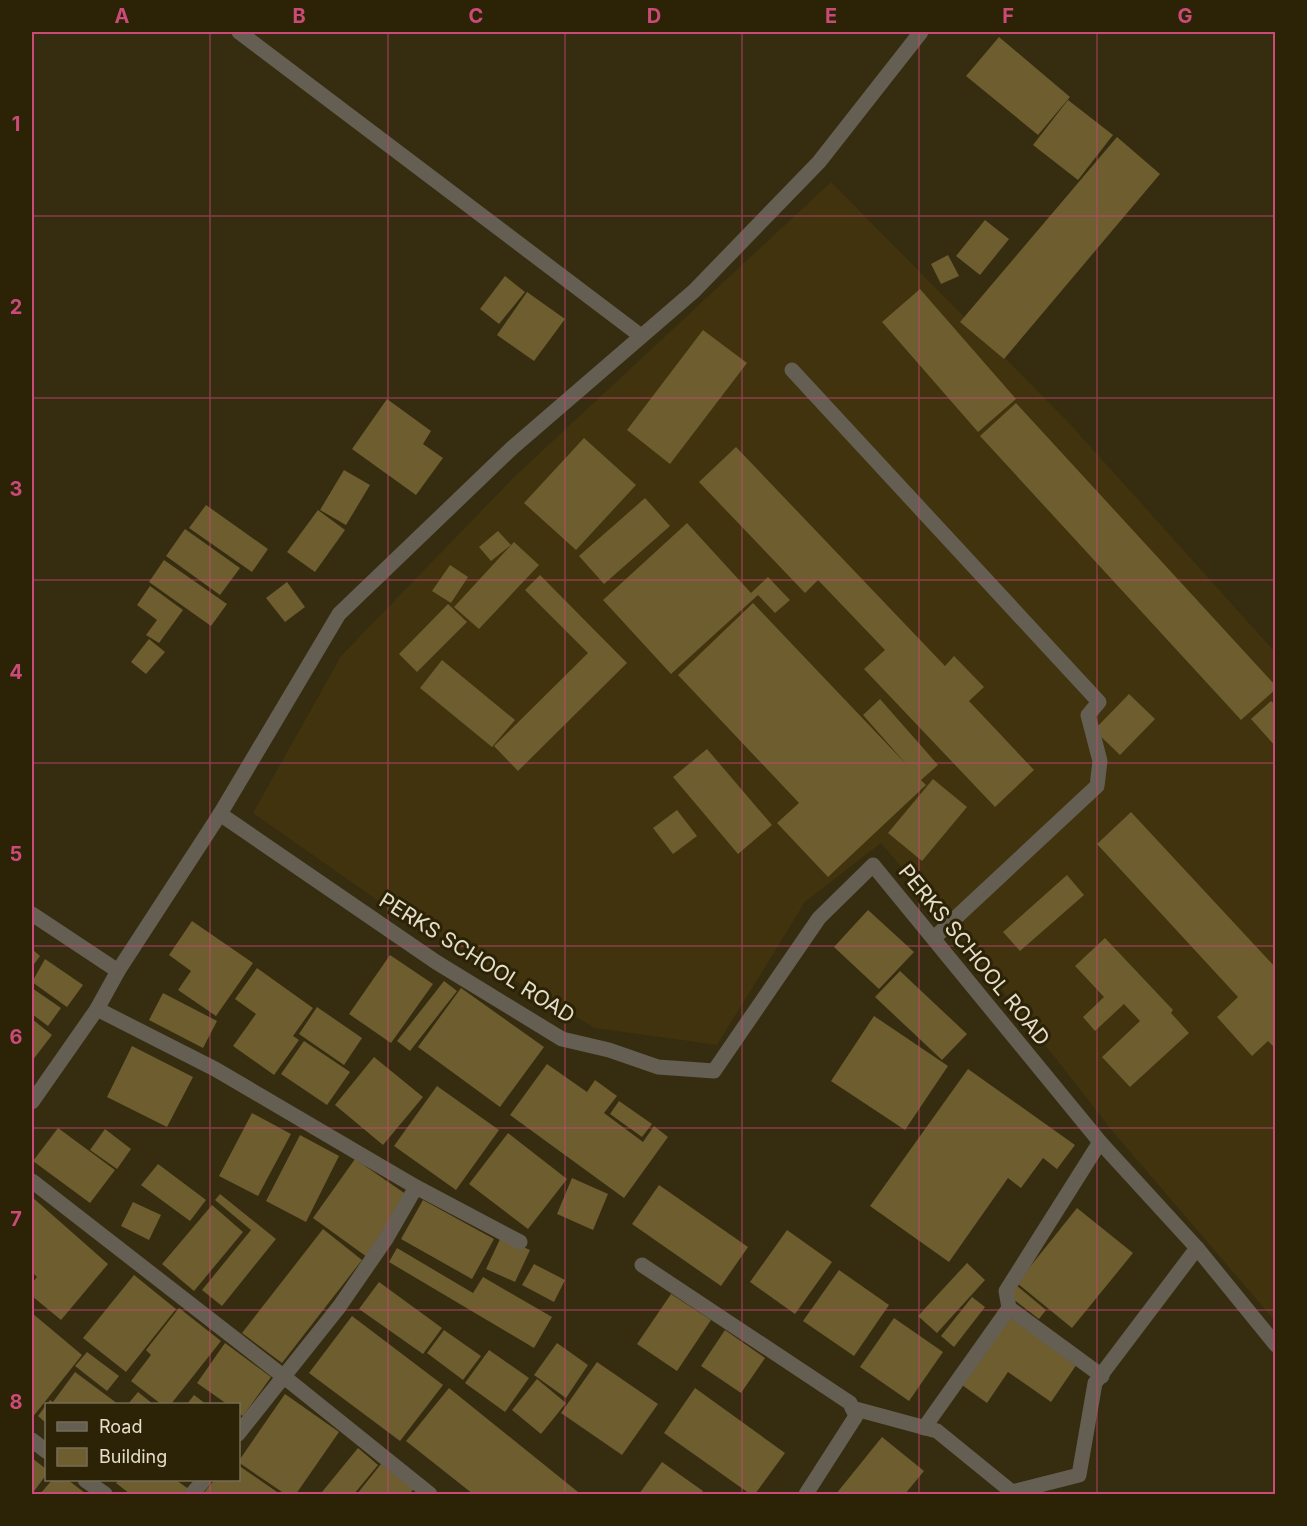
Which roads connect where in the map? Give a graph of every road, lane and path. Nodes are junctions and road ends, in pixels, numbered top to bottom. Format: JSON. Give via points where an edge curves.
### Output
{"nodes":[{"id":1,"x":239,"y":32,"type":"edge"},
{"id":2,"x":921,"y":32,"type":"edge"},
{"id":3,"x":641,"y":336,"type":"junction"},
{"id":4,"x":792,"y":370,"type":"dead end"},
{"id":5,"x":220,"y":814,"type":"junction"},
{"id":6,"x":32,"y":914,"type":"edge"},
{"id":7,"x":934,"y":938,"type":"junction"},
{"id":8,"x":118,"y":971,"type":"junction"},
{"id":9,"x":97,"y":1009,"type":"junction"},
{"id":10,"x":32,"y":1102,"type":"edge"},
{"id":11,"x":1100,"y":1142,"type":"junction"},
{"id":12,"x":32,"y":1181,"type":"edge"},
{"id":13,"x":416,"y":1187,"type":"junction"},
{"id":14,"x":520,"y":1242,"type":"dead end"},
{"id":15,"x":1197,"y":1248,"type":"junction"},
{"id":16,"x":642,"y":1265,"type":"dead end"},
{"id":17,"x":1009,"y":1308,"type":"junction"},
{"id":18,"x":1275,"y":1345,"type":"edge"},
{"id":19,"x":283,"y":1376,"type":"junction"},
{"id":20,"x":1102,"y":1376,"type":"junction"},
{"id":21,"x":852,"y":1408,"type":"junction"},
{"id":22,"x":924,"y":1428,"type":"junction"},
{"id":23,"x":240,"y":1431,"type":"edge"},
{"id":24,"x":32,"y":1440,"type":"edge"},
{"id":25,"x":45,"y":1450,"type":"edge"},
{"id":26,"x":88,"y":1481,"type":"edge"},
{"id":27,"x":202,"y":1481,"type":"edge"},
{"id":28,"x":105,"y":1494,"type":"edge"},
{"id":29,"x":192,"y":1494,"type":"edge"},
{"id":30,"x":430,"y":1494,"type":"edge"},
{"id":31,"x":806,"y":1494,"type":"edge"}],
"edges":[{"from":1,"to":3,"type":"street"},
{"from":2,"to":3,"type":"street","via":[[819,162],[694,291]]},
{"from":3,"to":5,"type":"street","via":[[512,448],[339,614]]},
{"from":4,"to":7,"type":"street","via":[[1099,702],[1088,715],[1100,761],[1097,786]]},
{"from":5,"to":7,"type":"street","name":"PERKS SCHOOL ROAD","via":[[436,962],[562,1039],[658,1067],[714,1071],[819,918],[873,865]]},
{"from":5,"to":8,"type":"street"},
{"from":6,"to":8,"type":"street"},
{"from":7,"to":11,"type":"street","name":"PERKS SCHOOL ROAD"},
{"from":8,"to":9,"type":"street"},
{"from":9,"to":10,"type":"street"},
{"from":9,"to":13,"type":"street","via":[[215,1069]]},
{"from":11,"to":15,"type":"street","name":"PERKS SCHOOL ROAD"},
{"from":11,"to":17,"type":"street","via":[[1006,1291]]},
{"from":12,"to":19,"type":"street"},
{"from":13,"to":14,"type":"street"},
{"from":13,"to":19,"type":"street","via":[[339,1307]]},
{"from":15,"to":18,"type":"street","name":"PERKS SCHOOL ROAD"},
{"from":15,"to":20,"type":"street"},
{"from":16,"to":21,"type":"street","via":[[850,1403]]},
{"from":17,"to":20,"type":"street"},
{"from":17,"to":22,"type":"street"},
{"from":19,"to":23,"type":"street"},
{"from":19,"to":30,"type":"street"},
{"from":20,"to":22,"type":"street","via":[[1095,1383],[1079,1475],[1012,1492],[937,1431]]},
{"from":21,"to":22,"type":"street"},
{"from":21,"to":31,"type":"street","via":[[856,1416]]},
{"from":24,"to":25,"type":"street"},
{"from":26,"to":28,"type":"street"},
{"from":27,"to":29,"type":"street"}]}
